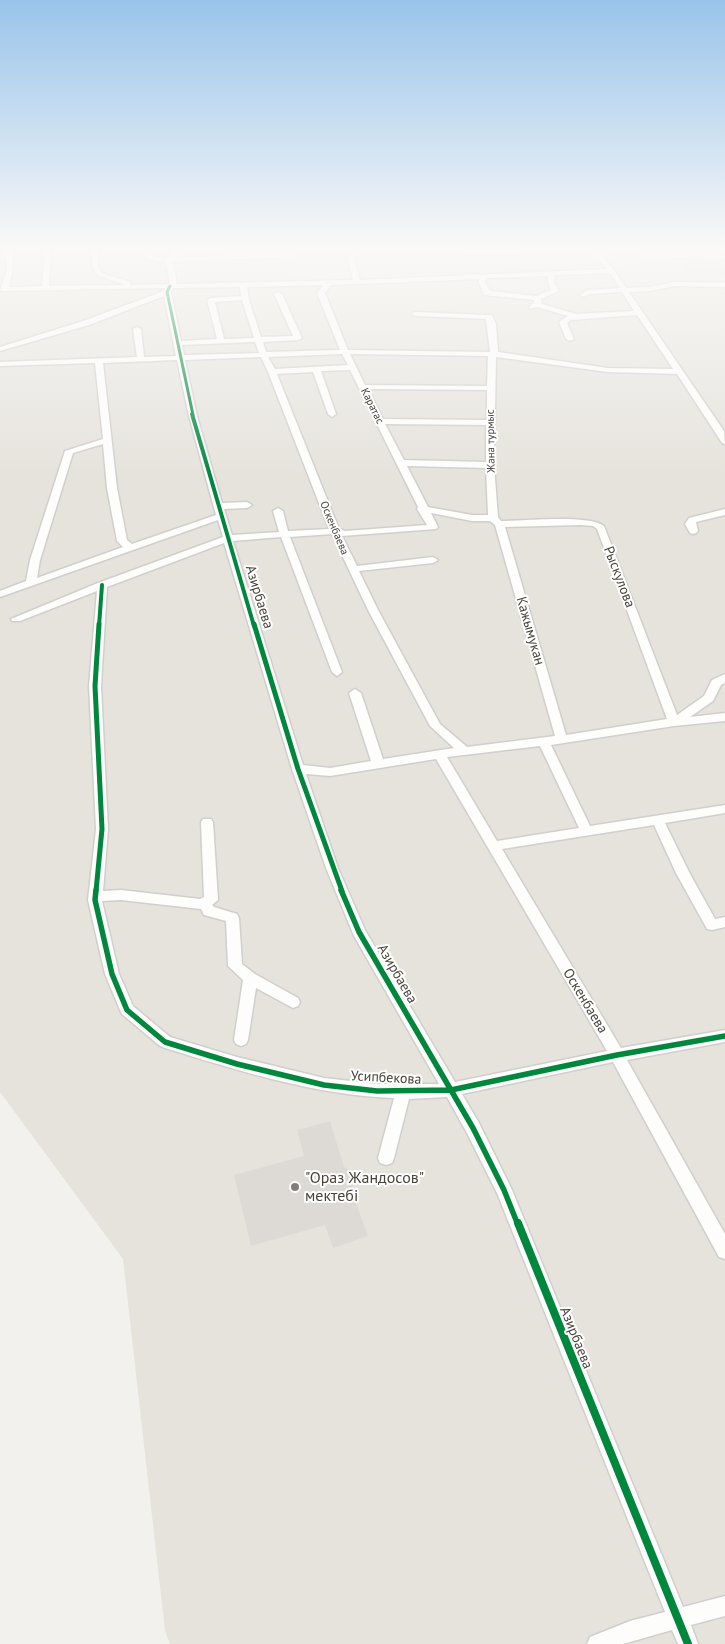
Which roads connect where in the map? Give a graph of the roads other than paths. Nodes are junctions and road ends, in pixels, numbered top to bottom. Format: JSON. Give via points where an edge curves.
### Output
{"nodes":[{"id":1,"x":84,"y":324,"type":"edge"},
{"id":2,"x":175,"y":324,"type":"edge"},
{"id":3,"x":217,"y":324,"type":"edge"},
{"id":4,"x":252,"y":324,"type":"edge"},
{"id":5,"x":292,"y":324,"type":"edge"},
{"id":6,"x":333,"y":324,"type":"edge"},
{"id":7,"x":492,"y":324,"type":"edge"},
{"id":8,"x":564,"y":324,"type":"edge"},
{"id":9,"x":646,"y":324,"type":"edge"},
{"id":10,"x":137,"y":329,"type":"dead end"},
{"id":11,"x":570,"y":339,"type":"dead end"},
{"id":12,"x":258,"y":340,"type":"junction"},
{"id":13,"x":221,"y":341,"type":"junction"},
{"id":14,"x":178,"y":343,"type":"junction"},
{"id":15,"x":0,"y":350,"type":"edge"},
{"id":16,"x":345,"y":352,"type":"junction"},
{"id":17,"x":262,"y":354,"type":"junction"},
{"id":18,"x":493,"y":355,"type":"junction"},
{"id":19,"x":181,"y":358,"type":"junction"},
{"id":20,"x":141,"y":360,"type":"junction"},
{"id":21,"x":99,"y":362,"type":"junction"},
{"id":22,"x":0,"y":364,"type":"edge"},
{"id":23,"x":353,"y":367,"type":"junction"},
{"id":24,"x":316,"y":369,"type":"junction"},
{"id":25,"x":272,"y":372,"type":"junction"},
{"id":26,"x":680,"y":372,"type":"junction"},
{"id":27,"x":364,"y":387,"type":"junction"},
{"id":28,"x":490,"y":388,"type":"junction"},
{"id":29,"x":332,"y":414,"type":"dead end"},
{"id":30,"x":380,"y":421,"type":"junction"},
{"id":31,"x":490,"y":423,"type":"junction"},
{"id":32,"x":723,"y":431,"type":"edge"},
{"id":33,"x":106,"y":441,"type":"junction"},
{"id":34,"x":725,"y":441,"type":"edge"},
{"id":35,"x":401,"y":464,"type":"junction"},
{"id":36,"x":490,"y":465,"type":"junction"},
{"id":37,"x":247,"y":505,"type":"dead end"},
{"id":38,"x":422,"y":509,"type":"junction"},
{"id":39,"x":220,"y":511,"type":"junction"},
{"id":40,"x":278,"y":512,"type":"dead end"},
{"id":41,"x":725,"y":512,"type":"edge"},
{"id":42,"x":496,"y":521,"type":"junction"},
{"id":43,"x":335,"y":531,"type":"junction"},
{"id":44,"x":693,"y":531,"type":"dead end"},
{"id":45,"x":284,"y":534,"type":"junction"},
{"id":46,"x":229,"y":538,"type":"junction"},
{"id":47,"x":129,"y":547,"type":"junction"},
{"id":48,"x":433,"y":560,"type":"dead end"},
{"id":49,"x":352,"y":568,"type":"junction"},
{"id":50,"x":31,"y":582,"type":"junction"},
{"id":51,"x":102,"y":585,"type":"junction"},
{"id":52,"x":0,"y":594,"type":"edge"},
{"id":53,"x":16,"y":619,"type":"dead end"},
{"id":54,"x":337,"y":672,"type":"dead end"},
{"id":55,"x":725,"y":678,"type":"edge"},
{"id":56,"x":355,"y":694,"type":"dead end"},
{"id":57,"x":725,"y":717,"type":"edge"},
{"id":58,"x":674,"y":722,"type":"junction"},
{"id":59,"x":561,"y":738,"type":"junction"},
{"id":60,"x":544,"y":742,"type":"junction"},
{"id":61,"x":464,"y":751,"type":"junction"},
{"id":62,"x":439,"y":754,"type":"junction"},
{"id":63,"x":378,"y":763,"type":"junction"},
{"id":64,"x":298,"y":769,"type":"junction"},
{"id":65,"x":725,"y":809,"type":"edge"},
{"id":66,"x":657,"y":819,"type":"junction"},
{"id":67,"x":207,"y":822,"type":"dead end"},
{"id":68,"x":586,"y":830,"type":"junction"},
{"id":69,"x":492,"y":846,"type":"junction"},
{"id":70,"x":96,"y":896,"type":"junction"},
{"id":71,"x":204,"y":903,"type":"junction"},
{"id":72,"x":725,"y":922,"type":"edge"},
{"id":73,"x":250,"y":978,"type":"junction"},
{"id":74,"x":293,"y":1002,"type":"dead end"},
{"id":75,"x":725,"y":1036,"type":"edge"},
{"id":76,"x":241,"y":1040,"type":"dead end"},
{"id":77,"x":617,"y":1055,"type":"junction"},
{"id":78,"x":451,"y":1090,"type":"junction"},
{"id":79,"x":403,"y":1092,"type":"junction"},
{"id":80,"x":386,"y":1158,"type":"dead end"},
{"id":81,"x":725,"y":1251,"type":"edge"},
{"id":82,"x":725,"y":1606,"type":"edge"},
{"id":83,"x":678,"y":1618,"type":"junction"},
{"id":84,"x":597,"y":1644,"type":"edge"},
{"id":85,"x":688,"y":1644,"type":"edge"}],
"edges":[{"from":1,"to":15,"type":"street"},
{"from":2,"to":14,"type":"street","name":"Азирбаева"},
{"from":3,"to":13,"type":"street"},
{"from":4,"to":12,"type":"street","name":"Оскенбаева"},
{"from":5,"to":12,"type":"street","via":[[298,338]]},
{"from":6,"to":16,"type":"street","name":"Каратас"},
{"from":7,"to":18,"type":"street"},
{"from":8,"to":11,"type":"street"},
{"from":9,"to":26,"type":"street"},
{"from":10,"to":20,"type":"street"},
{"from":12,"to":13,"type":"street"},
{"from":12,"to":17,"type":"street","name":"Оскенбаева"},
{"from":13,"to":14,"type":"street"},
{"from":14,"to":19,"type":"street","name":"Азирбаева"},
{"from":16,"to":17,"type":"street"},
{"from":16,"to":18,"type":"street"},
{"from":16,"to":23,"type":"street","name":"Каратас"},
{"from":17,"to":19,"type":"street"},
{"from":17,"to":25,"type":"street","name":"Оскенбаева"},
{"from":18,"to":26,"type":"street","via":[[608,370]]},
{"from":18,"to":28,"type":"street","name":"Жана турмыс"},
{"from":19,"to":20,"type":"street"},
{"from":19,"to":39,"type":"street","name":"Азирбаева","via":[[193,416]]},
{"from":20,"to":21,"type":"street"},
{"from":21,"to":22,"type":"street"},
{"from":21,"to":33,"type":"street"},
{"from":23,"to":24,"type":"street"},
{"from":23,"to":27,"type":"street","name":"Каратас"},
{"from":24,"to":25,"type":"street"},
{"from":24,"to":29,"type":"street"},
{"from":25,"to":43,"type":"street","name":"Оскенбаева"},
{"from":26,"to":32,"type":"street"},
{"from":27,"to":28,"type":"street"},
{"from":27,"to":30,"type":"street","name":"Каратас"},
{"from":28,"to":31,"type":"street","name":"Жана турмыс"},
{"from":30,"to":31,"type":"street"},
{"from":30,"to":35,"type":"street","name":"Каратас"},
{"from":31,"to":36,"type":"street","name":"Жана турмыс"},
{"from":32,"to":34,"type":"street"},
{"from":33,"to":47,"type":"street","via":[[122,541]]},
{"from":33,"to":50,"type":"street","via":[[69,451]]},
{"from":35,"to":36,"type":"street"},
{"from":35,"to":38,"type":"street","name":"Каратас"},
{"from":36,"to":42,"type":"street","name":"Жана турмыс"},
{"from":37,"to":39,"type":"street"},
{"from":38,"to":42,"type":"street"},
{"from":38,"to":43,"type":"street","name":"Каратас","via":[[433,527],[344,534]]},
{"from":39,"to":46,"type":"street","name":"Азирбаева"},
{"from":39,"to":47,"type":"street"},
{"from":40,"to":45,"type":"street"},
{"from":41,"to":44,"type":"street","via":[[692,520]]},
{"from":42,"to":58,"type":"street","name":"Рыскулова","via":[[581,522],[601,528]]},
{"from":42,"to":59,"type":"street","name":"Кажымукан"},
{"from":43,"to":45,"type":"street"},
{"from":43,"to":49,"type":"street","name":"Оскенбаева"},
{"from":45,"to":46,"type":"street"},
{"from":45,"to":54,"type":"street"},
{"from":46,"to":51,"type":"street"},
{"from":46,"to":64,"type":"street","name":"Азирбаева"},
{"from":47,"to":50,"type":"street"},
{"from":48,"to":49,"type":"street"},
{"from":49,"to":61,"type":"street","name":"Оскенбаева","via":[[436,726]]},
{"from":50,"to":52,"type":"street"},
{"from":51,"to":53,"type":"street"},
{"from":51,"to":70,"type":"street","name":"Усипбекова","via":[[95,686],[102,829]]},
{"from":55,"to":58,"type":"street","via":[[716,683],[709,698]]},
{"from":56,"to":63,"type":"street"},
{"from":57,"to":58,"type":"street"},
{"from":58,"to":59,"type":"street"},
{"from":59,"to":60,"type":"street"},
{"from":60,"to":61,"type":"street"},
{"from":60,"to":68,"type":"street"},
{"from":61,"to":62,"type":"street"},
{"from":62,"to":63,"type":"street"},
{"from":62,"to":69,"type":"street","name":"Оскенбаева"},
{"from":63,"to":64,"type":"street","via":[[330,772]]},
{"from":64,"to":78,"type":"street","name":"Азирбаева","via":[[332,868],[359,932]]},
{"from":65,"to":66,"type":"street"},
{"from":66,"to":68,"type":"street"},
{"from":66,"to":72,"type":"street","via":[[712,925]]},
{"from":67,"to":71,"type":"street","via":[[211,900]]},
{"from":68,"to":69,"type":"street"},
{"from":69,"to":77,"type":"street","name":"Оскенбаева"},
{"from":70,"to":71,"type":"street","via":[[121,895]]},
{"from":70,"to":79,"type":"street","name":"Усипбекова","via":[[112,974],[127,1010],[165,1042],[324,1085]]},
{"from":71,"to":73,"type":"street","via":[[208,911],[232,918],[235,966]]},
{"from":73,"to":74,"type":"street"},
{"from":73,"to":76,"type":"street"},
{"from":75,"to":77,"type":"street","name":"Усипбекова"},
{"from":77,"to":78,"type":"street","name":"Усипбекова"},
{"from":77,"to":81,"type":"street","name":"Оскенбаева"},
{"from":78,"to":79,"type":"street","name":"Усипбекова"},
{"from":78,"to":83,"type":"street","name":"Азирбаева","via":[[504,1190]]},
{"from":79,"to":80,"type":"street"},
{"from":82,"to":83,"type":"street"},
{"from":83,"to":84,"type":"street"},
{"from":83,"to":85,"type":"street","name":"Азирбаева"}]}
